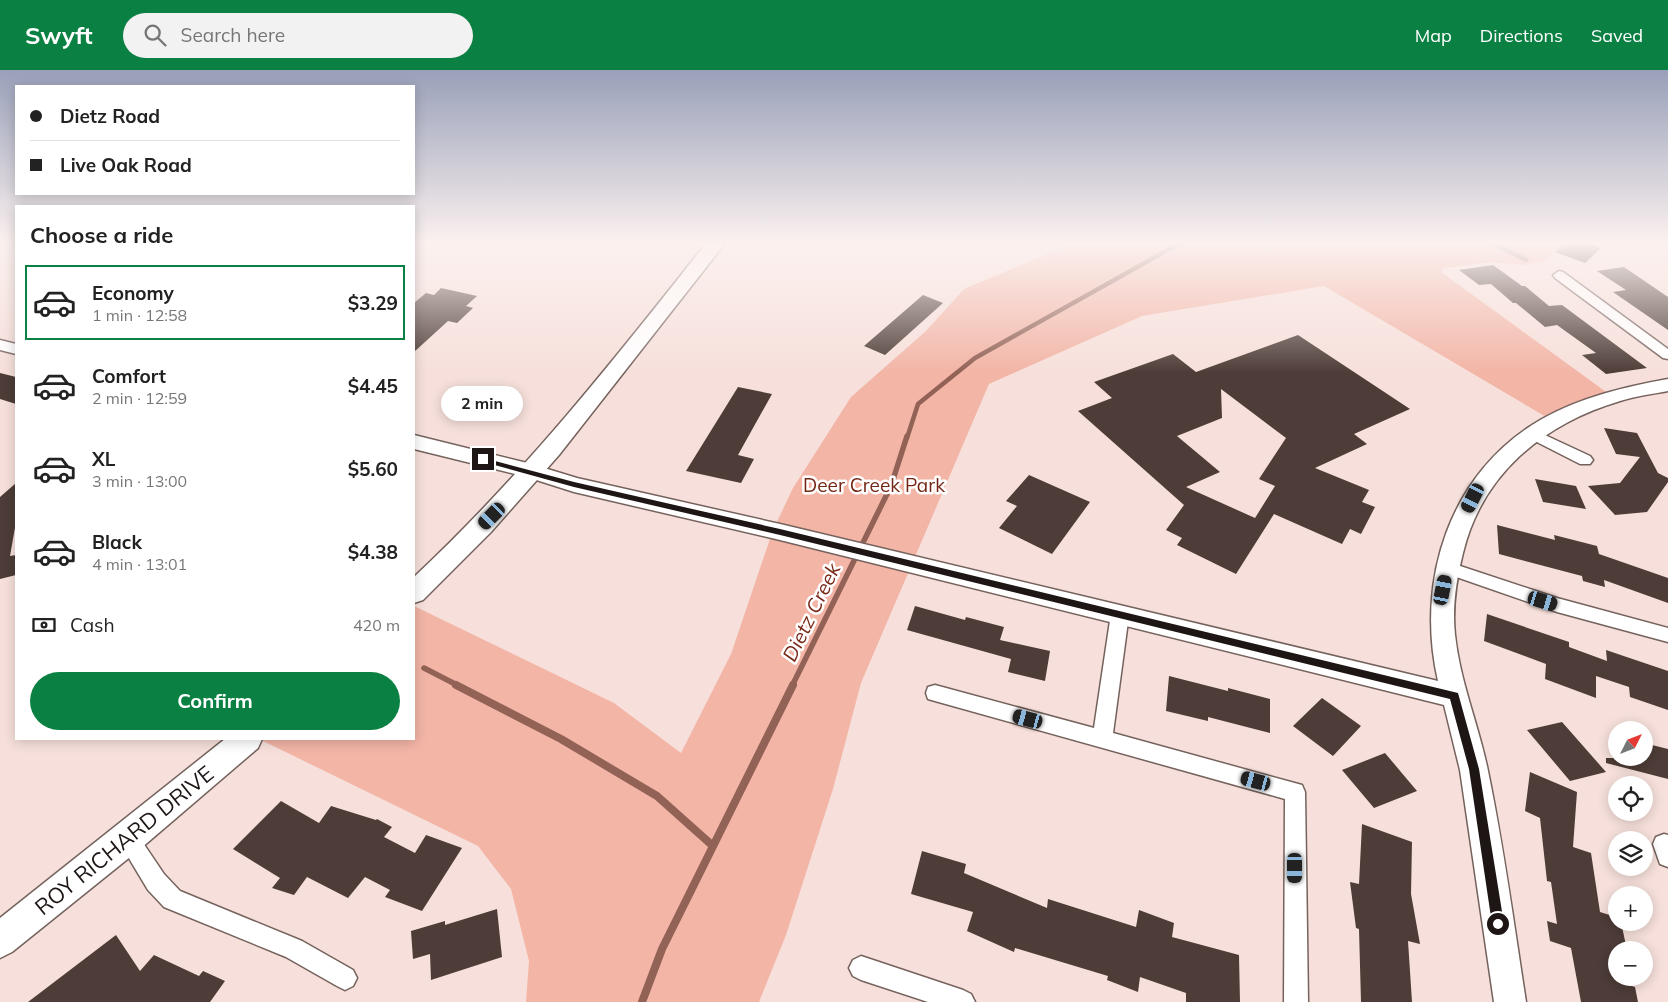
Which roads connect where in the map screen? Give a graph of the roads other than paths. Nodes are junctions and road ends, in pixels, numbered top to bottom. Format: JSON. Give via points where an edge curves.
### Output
{"nodes":[{"id":1,"x":683,"y":285,"type":"edge"},
{"id":2,"x":1572,"y":285,"type":"edge"},
{"id":3,"x":0,"y":345,"type":"edge"},
{"id":4,"x":15,"y":349,"type":"edge"},
{"id":5,"x":1668,"y":355,"type":"edge"},
{"id":6,"x":1668,"y":385,"type":"edge"},
{"id":7,"x":1532,"y":434,"type":"junction"},
{"id":8,"x":415,"y":442,"type":"edge"},
{"id":9,"x":1585,"y":460,"type":"dead end"},
{"id":10,"x":531,"y":471,"type":"junction"},
{"id":11,"x":1448,"y":568,"type":"junction"},
{"id":12,"x":415,"y":592,"type":"edge"},
{"id":13,"x":1120,"y":614,"type":"junction"},
{"id":14,"x":1668,"y":635,"type":"edge"},
{"id":15,"x":935,"y":693,"type":"dead end"},
{"id":16,"x":1454,"y":696,"type":"junction"},
{"id":17,"x":1102,"y":739,"type":"junction"},
{"id":18,"x":246,"y":740,"type":"edge"},
{"id":19,"x":1295,"y":792,"type":"joint"},
{"id":20,"x":128,"y":838,"type":"junction"},
{"id":21,"x":0,"y":940,"type":"edge"},
{"id":22,"x":861,"y":968,"type":"dead end"},
{"id":23,"x":345,"y":978,"type":"dead end"},
{"id":24,"x":962,"y":1002,"type":"edge"},
{"id":25,"x":1296,"y":1002,"type":"edge"},
{"id":26,"x":1510,"y":1002,"type":"edge"}],
"edges":[{"from":1,"to":10,"type":"main road","via":[[594,399]]},
{"from":2,"to":5,"type":"street"},
{"from":3,"to":4,"type":"street"},
{"from":6,"to":7,"type":"street","via":[[1586,406]]},
{"from":7,"to":9,"type":"street"},
{"from":7,"to":11,"type":"street","via":[[1494,467],[1473,498],[1458,528]]},
{"from":8,"to":10,"type":"street"},
{"from":10,"to":12,"type":"main road","via":[[492,516]]},
{"from":10,"to":13,"type":"street","via":[[574,485]]},
{"from":11,"to":14,"type":"street","via":[[1573,611]]},
{"from":11,"to":16,"type":"street","via":[[1442,615],[1446,660]]},
{"from":13,"to":16,"type":"street"},
{"from":13,"to":17,"type":"street"},
{"from":15,"to":17,"type":"street"},
{"from":16,"to":26,"type":"street","via":[[1474,769]]},
{"from":17,"to":19,"type":"street"},
{"from":18,"to":20,"type":"main road","name":"ROY RICHARD DRIVE"},
{"from":19,"to":25,"type":"street"},
{"from":20,"to":21,"type":"main road","name":"ROY RICHARD DRIVE"},
{"from":20,"to":23,"type":"street","via":[[156,882],[172,899],[294,948]]},
{"from":22,"to":24,"type":"street"}]}
